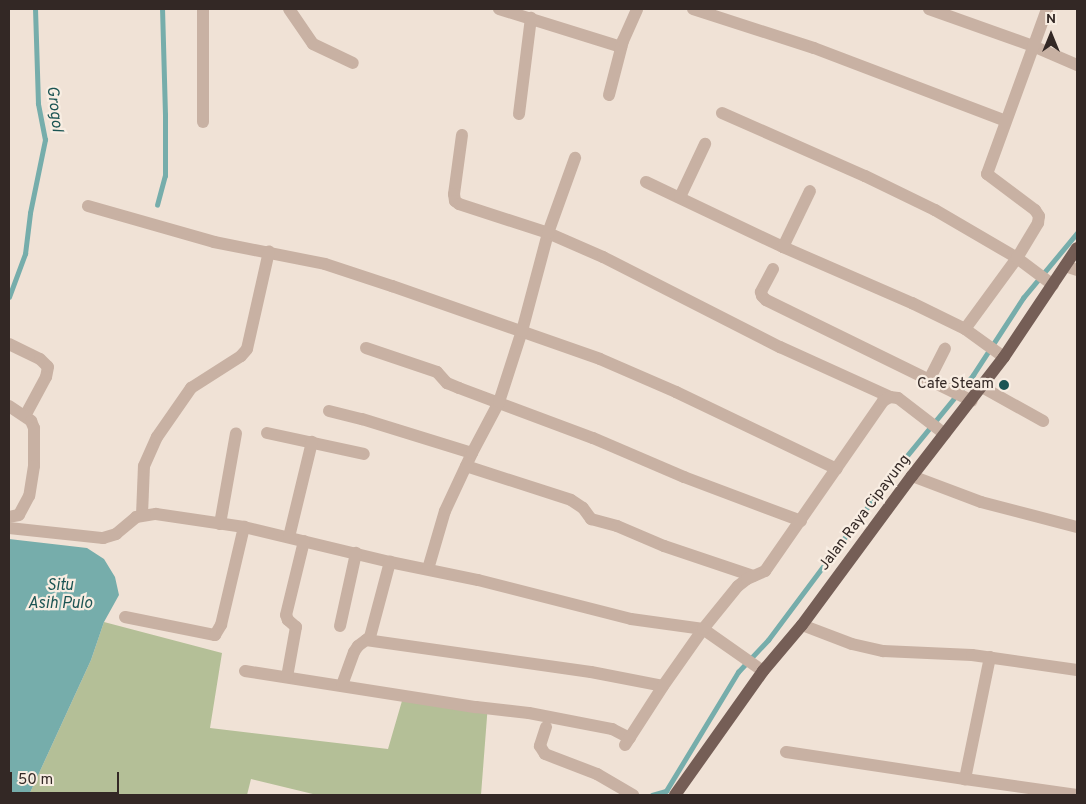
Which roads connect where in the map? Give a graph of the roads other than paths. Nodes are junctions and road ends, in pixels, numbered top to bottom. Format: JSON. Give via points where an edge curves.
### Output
{"nodes":[{"id":1,"x":203,"y":9,"type":"edge"},
{"id":2,"x":289,"y":9,"type":"edge"},
{"id":3,"x":499,"y":9,"type":"edge"},
{"id":4,"x":637,"y":9,"type":"edge"},
{"id":5,"x":694,"y":9,"type":"edge"},
{"id":6,"x":929,"y":9,"type":"edge"},
{"id":7,"x":1047,"y":9,"type":"edge"},
{"id":8,"x":531,"y":18,"type":"junction"},
{"id":9,"x":1033,"y":46,"type":"junction"},
{"id":10,"x":621,"y":47,"type":"junction"},
{"id":11,"x":353,"y":63,"type":"dead end"},
{"id":12,"x":1077,"y":65,"type":"edge"},
{"id":13,"x":610,"y":95,"type":"dead end"},
{"id":14,"x":722,"y":113,"type":"dead end"},
{"id":15,"x":519,"y":114,"type":"dead end"},
{"id":16,"x":1006,"y":121,"type":"junction"},
{"id":17,"x":203,"y":122,"type":"dead end"},
{"id":18,"x":462,"y":135,"type":"dead end"},
{"id":19,"x":705,"y":144,"type":"dead end"},
{"id":20,"x":575,"y":158,"type":"dead end"},
{"id":21,"x":646,"y":182,"type":"dead end"},
{"id":22,"x":810,"y":191,"type":"dead end"},
{"id":23,"x":680,"y":197,"type":"junction"},
{"id":24,"x":88,"y":206,"type":"dead end"},
{"id":25,"x":548,"y":233,"type":"junction"},
{"id":26,"x":783,"y":247,"type":"junction"},
{"id":27,"x":1077,"y":248,"type":"edge"},
{"id":28,"x":269,"y":252,"type":"junction"},
{"id":29,"x":1021,"y":261,"type":"junction"},
{"id":30,"x":1065,"y":266,"type":"junction"},
{"id":31,"x":772,"y":269,"type":"dead end"},
{"id":32,"x":1077,"y":270,"type":"edge"},
{"id":33,"x":1052,"y":285,"type":"junction"},
{"id":34,"x":965,"y":330,"type":"junction"},
{"id":35,"x":522,"y":331,"type":"junction"},
{"id":36,"x":9,"y":344,"type":"edge"},
{"id":37,"x":366,"y":348,"type":"dead end"},
{"id":38,"x":944,"y":349,"type":"dead end"},
{"id":39,"x":1003,"y":357,"type":"junction"},
{"id":40,"x":930,"y":378,"type":"junction"},
{"id":41,"x":982,"y":387,"type":"junction"},
{"id":42,"x":890,"y":397,"type":"junction"},
{"id":43,"x":970,"y":399,"type":"junction"},
{"id":44,"x":499,"y":402,"type":"junction"},
{"id":45,"x":9,"y":406,"type":"edge"},
{"id":46,"x":329,"y":411,"type":"dead end"},
{"id":47,"x":25,"y":416,"type":"junction"},
{"id":48,"x":1043,"y":421,"type":"dead end"},
{"id":49,"x":942,"y":432,"type":"junction"},
{"id":50,"x":236,"y":433,"type":"dead end"},
{"id":51,"x":267,"y":433,"type":"dead end"},
{"id":52,"x":312,"y":442,"type":"junction"},
{"id":53,"x":472,"y":453,"type":"junction"},
{"id":54,"x":364,"y":454,"type":"dead end"},
{"id":55,"x":466,"y":466,"type":"junction"},
{"id":56,"x":837,"y":469,"type":"junction"},
{"id":57,"x":912,"y":476,"type":"junction"},
{"id":58,"x":142,"y":515,"type":"junction"},
{"id":59,"x":9,"y":517,"type":"edge"},
{"id":60,"x":801,"y":521,"type":"junction"},
{"id":61,"x":220,"y":524,"type":"junction"},
{"id":62,"x":244,"y":527,"type":"junction"},
{"id":63,"x":1077,"y":527,"type":"edge"},
{"id":64,"x":9,"y":528,"type":"edge"},
{"id":65,"x":289,"y":537,"type":"junction"},
{"id":66,"x":304,"y":541,"type":"junction"},
{"id":67,"x":356,"y":553,"type":"junction"},
{"id":68,"x":390,"y":562,"type":"junction"},
{"id":69,"x":428,"y":569,"type":"junction"},
{"id":70,"x":754,"y":576,"type":"junction"},
{"id":71,"x":125,"y":617,"type":"dead end"},
{"id":72,"x":802,"y":625,"type":"junction"},
{"id":73,"x":340,"y":626,"type":"dead end"},
{"id":74,"x":704,"y":629,"type":"junction"},
{"id":75,"x":366,"y":640,"type":"junction"},
{"id":76,"x":990,"y":657,"type":"junction"},
{"id":77,"x":760,"y":668,"type":"junction"},
{"id":78,"x":1077,"y":670,"type":"edge"},
{"id":79,"x":245,"y":671,"type":"dead end"},
{"id":80,"x":287,"y":677,"type":"junction"},
{"id":81,"x":342,"y":685,"type":"junction"},
{"id":82,"x":663,"y":686,"type":"junction"},
{"id":83,"x":546,"y":727,"type":"dead end"},
{"id":84,"x":786,"y":752,"type":"dead end"},
{"id":85,"x":965,"y":779,"type":"junction"},
{"id":86,"x":628,"y":792,"type":"edge"},
{"id":87,"x":675,"y":795,"type":"edge"},
{"id":88,"x":1077,"y":795,"type":"edge"}],
"edges":[{"from":1,"to":17,"type":"street"},
{"from":2,"to":11,"type":"street","via":[[313,44]]},
{"from":3,"to":8,"type":"street"},
{"from":4,"to":10,"type":"street"},
{"from":5,"to":16,"type":"street","via":[[814,48]]},
{"from":6,"to":9,"type":"street"},
{"from":7,"to":9,"type":"street"},
{"from":8,"to":10,"type":"street"},
{"from":8,"to":15,"type":"street"},
{"from":9,"to":12,"type":"street"},
{"from":9,"to":16,"type":"street"},
{"from":10,"to":13,"type":"street"},
{"from":14,"to":29,"type":"street","via":[[920,203]]},
{"from":16,"to":29,"type":"street","via":[[987,176],[1039,216]]},
{"from":18,"to":25,"type":"street","via":[[455,201]]},
{"from":19,"to":23,"type":"street"},
{"from":20,"to":25,"type":"street"},
{"from":21,"to":23,"type":"street"},
{"from":22,"to":26,"type":"street"},
{"from":23,"to":26,"type":"street"},
{"from":24,"to":28,"type":"street","via":[[214,242]]},
{"from":25,"to":35,"type":"street"},
{"from":25,"to":42,"type":"street"},
{"from":26,"to":34,"type":"street","via":[[912,303]]},
{"from":27,"to":30,"type":"main road","name":"Jalan Raya Cipayung"},
{"from":28,"to":35,"type":"street","via":[[348,270]]},
{"from":28,"to":58,"type":"street","via":[[247,349],[191,388],[157,437],[144,466]]},
{"from":29,"to":33,"type":"street"},
{"from":29,"to":34,"type":"street"},
{"from":30,"to":32,"type":"street"},
{"from":30,"to":33,"type":"main road","name":"Jalan Raya Cipayung"},
{"from":31,"to":40,"type":"street","via":[[761,292],[766,300]]},
{"from":33,"to":39,"type":"main road","name":"Jalan Raya Cipayung"},
{"from":34,"to":39,"type":"street"},
{"from":35,"to":44,"type":"street"},
{"from":35,"to":56,"type":"street","via":[[600,359],[676,392]]},
{"from":36,"to":47,"type":"street","via":[[40,359],[48,367]]},
{"from":37,"to":44,"type":"street","via":[[437,372],[447,383]]},
{"from":38,"to":40,"type":"street"},
{"from":39,"to":41,"type":"main road","name":"Jalan Raya Cipayung"},
{"from":40,"to":43,"type":"street"},
{"from":41,"to":43,"type":"main road","name":"Jalan Raya Cipayung"},
{"from":41,"to":48,"type":"street"},
{"from":42,"to":49,"type":"street","via":[[898,398]]},
{"from":42,"to":56,"type":"street","via":[[883,401]]},
{"from":43,"to":49,"type":"main road","name":"Jalan Raya Cipayung"},
{"from":44,"to":53,"type":"street"},
{"from":44,"to":60,"type":"street","via":[[733,497]]},
{"from":45,"to":47,"type":"street"},
{"from":46,"to":53,"type":"street","via":[[362,418]]},
{"from":47,"to":59,"type":"street","via":[[34,428],[32,484],[24,510]]},
{"from":49,"to":57,"type":"main road","name":"Jalan Raya Cipayung"},
{"from":50,"to":61,"type":"street"},
{"from":51,"to":52,"type":"street"},
{"from":52,"to":54,"type":"street"},
{"from":52,"to":65,"type":"street"},
{"from":53,"to":55,"type":"street"},
{"from":55,"to":69,"type":"street","via":[[446,511]]},
{"from":55,"to":70,"type":"street","via":[[571,500],[591,519]]},
{"from":56,"to":60,"type":"street"},
{"from":57,"to":63,"type":"street","via":[[981,502]]},
{"from":57,"to":72,"type":"main road","name":"Jalan Raya Cipayung"},
{"from":58,"to":61,"type":"street","via":[[156,514]]},
{"from":58,"to":64,"type":"street","via":[[116,534],[104,538]]},
{"from":60,"to":70,"type":"street","via":[[765,571]]},
{"from":61,"to":62,"type":"street"},
{"from":62,"to":65,"type":"street"},
{"from":62,"to":71,"type":"street","via":[[221,625],[215,635]]},
{"from":65,"to":66,"type":"street"},
{"from":66,"to":67,"type":"street"},
{"from":66,"to":80,"type":"street","via":[[286,615],[296,627]]},
{"from":67,"to":68,"type":"street"},
{"from":67,"to":73,"type":"street"},
{"from":68,"to":69,"type":"street"},
{"from":68,"to":75,"type":"street","via":[[370,637]]},
{"from":69,"to":74,"type":"street","via":[[631,619]]},
{"from":70,"to":74,"type":"street","via":[[738,586]]},
{"from":72,"to":76,"type":"street","via":[[852,644],[883,651]]},
{"from":72,"to":77,"type":"main road","name":"Jalan Raya Cipayung"},
{"from":74,"to":77,"type":"street"},
{"from":74,"to":82,"type":"street"},
{"from":75,"to":81,"type":"street","via":[[354,652]]},
{"from":75,"to":82,"type":"street","via":[[591,672]]},
{"from":76,"to":78,"type":"street"},
{"from":76,"to":85,"type":"street"},
{"from":77,"to":87,"type":"main road","name":"Jalan Raya Cipayung"},
{"from":79,"to":80,"type":"street"},
{"from":80,"to":81,"type":"street"},
{"from":81,"to":82,"type":"street","via":[[547,716],[612,729],[628,741]]},
{"from":83,"to":86,"type":"street","via":[[540,746],[545,754],[597,774]]},
{"from":84,"to":85,"type":"street"},
{"from":85,"to":88,"type":"street"}]}
